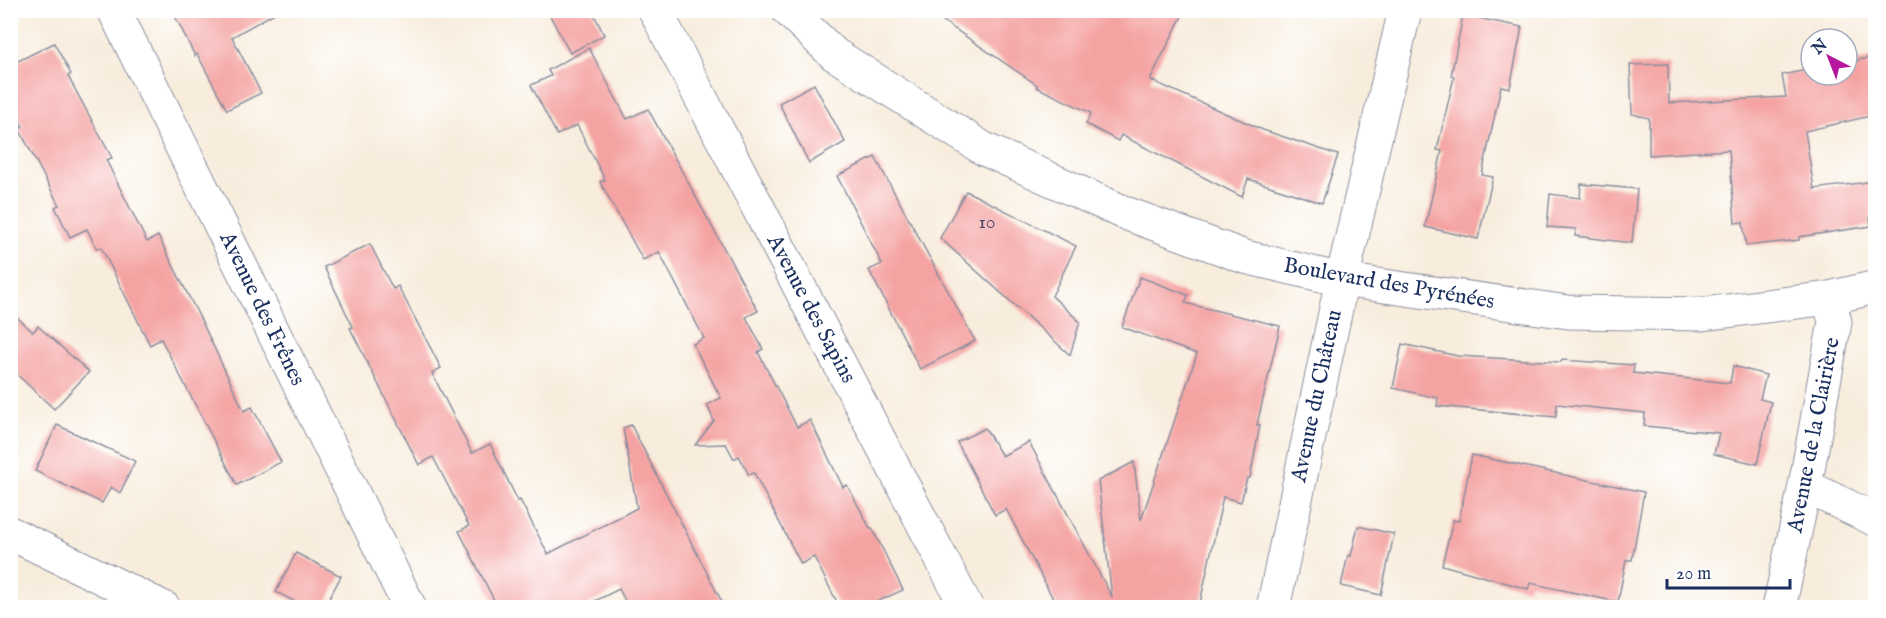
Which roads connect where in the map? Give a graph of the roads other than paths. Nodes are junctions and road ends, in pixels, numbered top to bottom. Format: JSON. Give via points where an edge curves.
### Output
{"nodes":[{"id":1,"x":114,"y":10,"type":"edge"},
{"id":2,"x":655,"y":10,"type":"edge"},
{"id":3,"x":788,"y":10,"type":"edge"},
{"id":4,"x":1405,"y":10,"type":"edge"},
{"id":5,"x":1342,"y":280,"type":"junction"},
{"id":6,"x":1875,"y":287,"type":"edge"},
{"id":7,"x":1829,"y":298,"type":"junction"},
{"id":8,"x":1805,"y":486,"type":"junction"},
{"id":9,"x":1875,"y":520,"type":"edge"},
{"id":10,"x":10,"y":533,"type":"edge"},
{"id":11,"x":164,"y":608,"type":"edge"},
{"id":12,"x":410,"y":608,"type":"edge"},
{"id":13,"x":967,"y":608,"type":"edge"},
{"id":14,"x":1273,"y":608,"type":"edge"},
{"id":15,"x":1779,"y":608,"type":"edge"}],
"edges":[{"from":1,"to":12,"type":"street","name":"Avenue des Frênes"},
{"from":2,"to":13,"type":"street","name":"Avenue des Sapins"},
{"from":3,"to":5,"type":"street","name":"Boulevard des Pyrénées","via":[[834,54],[984,149],[1125,213],[1245,257]]},
{"from":4,"to":5,"type":"street","name":"Avenue du Château"},
{"from":5,"to":7,"type":"street","name":"Boulevard des Pyrénées","via":[[1568,312],[1703,314]]},
{"from":5,"to":14,"type":"street","name":"Avenue du Château"},
{"from":6,"to":7,"type":"street","name":"Boulevard des Pyrénées"},
{"from":7,"to":8,"type":"street","name":"Avenue de la Clairière","via":[[1835,322]]},
{"from":8,"to":9,"type":"street"},
{"from":8,"to":15,"type":"street","name":"Avenue de la Clairière"},
{"from":10,"to":11,"type":"street"}]}
